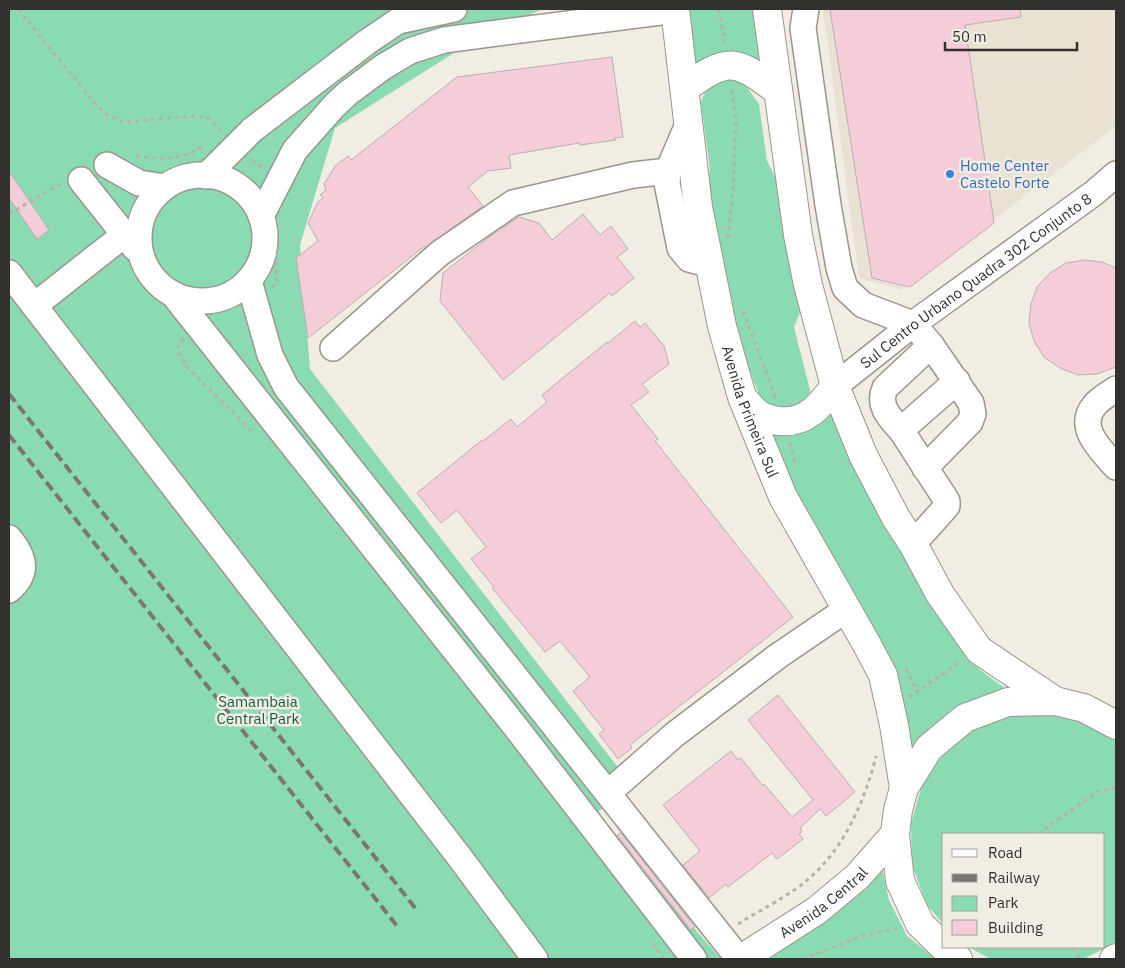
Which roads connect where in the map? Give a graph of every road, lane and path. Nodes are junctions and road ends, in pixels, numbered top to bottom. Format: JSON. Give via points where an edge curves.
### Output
{"nodes":[{"id":1,"x":454,"y":9,"type":"edge"},
{"id":2,"x":675,"y":9,"type":"edge"},
{"id":3,"x":720,"y":9,"type":"edge"},
{"id":4,"x":767,"y":9,"type":"edge"},
{"id":5,"x":804,"y":18,"type":"edge"},
{"id":6,"x":728,"y":64,"type":"junction"},
{"id":7,"x":684,"y":88,"type":"junction"},
{"id":8,"x":778,"y":91,"type":"junction"},
{"id":9,"x":688,"y":122,"type":"junction"},
{"id":10,"x":230,"y":126,"type":"dead end"},
{"id":11,"x":215,"y":138,"type":"dead end"},
{"id":12,"x":207,"y":144,"type":"dead end"},
{"id":13,"x":118,"y":160,"type":"joint"},
{"id":14,"x":668,"y":171,"type":"junction"},
{"id":15,"x":1116,"y":174,"type":"edge"},
{"id":16,"x":206,"y":176,"type":"junction"},
{"id":17,"x":72,"y":181,"type":"joint"},
{"id":18,"x":165,"y":187,"type":"junction"},
{"id":19,"x":828,"y":205,"type":"junction"},
{"id":20,"x":9,"y":214,"type":"edge"},
{"id":21,"x":261,"y":216,"type":"junction"},
{"id":22,"x":124,"y":235,"type":"junction"},
{"id":23,"x":728,"y":241,"type":"dead end"},
{"id":24,"x":802,"y":255,"type":"junction"},
{"id":25,"x":142,"y":258,"type":"junction"},
{"id":26,"x":710,"y":265,"type":"junction"},
{"id":27,"x":9,"y":273,"type":"edge"},
{"id":28,"x":249,"y":281,"type":"junction"},
{"id":29,"x":173,"y":294,"type":"junction"},
{"id":30,"x":741,"y":304,"type":"dead end"},
{"id":31,"x":35,"y":305,"type":"junction"},
{"id":32,"x":913,"y":324,"type":"junction"},
{"id":33,"x":931,"y":344,"type":"junction"},
{"id":34,"x":333,"y":348,"type":"dead end"},
{"id":35,"x":957,"y":381,"type":"junction"},
{"id":36,"x":835,"y":386,"type":"junction"},
{"id":37,"x":1116,"y":389,"type":"edge"},
{"id":38,"x":742,"y":398,"type":"junction"},
{"id":39,"x":785,"y":421,"type":"junction"},
{"id":40,"x":901,"y":430,"type":"junction"},
{"id":41,"x":1116,"y":467,"type":"edge"},
{"id":42,"x":926,"y":468,"type":"junction"},
{"id":43,"x":796,"y":469,"type":"dead end"},
{"id":44,"x":9,"y":538,"type":"edge"},
{"id":45,"x":913,"y":544,"type":"junction"},
{"id":46,"x":9,"y":590,"type":"edge"},
{"id":47,"x":847,"y":608,"type":"junction"},
{"id":48,"x":979,"y":650,"type":"junction"},
{"id":49,"x":904,"y":667,"type":"dead end"},
{"id":50,"x":917,"y":690,"type":"junction"},
{"id":51,"x":1055,"y":701,"type":"junction"},
{"id":52,"x":1116,"y":707,"type":"edge"},
{"id":53,"x":1084,"y":708,"type":"junction"},
{"id":54,"x":891,"y":710,"type":"junction"},
{"id":55,"x":1116,"y":725,"type":"edge"},
{"id":56,"x":876,"y":753,"type":"dead end"},
{"id":57,"x":1116,"y":787,"type":"edge"},
{"id":58,"x":904,"y":788,"type":"junction"},
{"id":59,"x":608,"y":793,"type":"junction"},
{"id":60,"x":1039,"y":833,"type":"edge"},
{"id":61,"x":894,"y":834,"type":"junction"},
{"id":62,"x":920,"y":924,"type":"junction"},
{"id":63,"x":720,"y":936,"type":"junction"},
{"id":64,"x":942,"y":945,"type":"edge"},
{"id":65,"x":945,"y":948,"type":"edge"},
{"id":66,"x":1074,"y":948,"type":"edge"},
{"id":67,"x":534,"y":959,"type":"edge"},
{"id":68,"x":694,"y":959,"type":"edge"},
{"id":69,"x":740,"y":959,"type":"edge"},
{"id":70,"x":802,"y":959,"type":"edge"},
{"id":71,"x":958,"y":959,"type":"edge"},
{"id":72,"x":1080,"y":959,"type":"edge"}],
"edges":[{"from":1,"to":16,"type":"street","via":[[398,22],[368,42],[252,130]]},
{"from":2,"to":7,"type":"main road","name":"Avenida Primeira Sul"},
{"from":2,"to":21,"type":"street","via":[[444,40],[410,51],[383,67],[335,105],[295,150]]},
{"from":3,"to":6,"type":"path"},
{"from":4,"to":5,"type":"street"},
{"from":4,"to":8,"type":"main road"},
{"from":5,"to":19,"type":"street"},
{"from":6,"to":7,"type":"main road","via":[[706,72]]},
{"from":6,"to":8,"type":"main road","via":[[746,69]]},
{"from":6,"to":23,"type":"path","via":[[736,119]]},
{"from":7,"to":9,"type":"main road","name":"Avenida Primeira Sul"},
{"from":8,"to":24,"type":"main road"},
{"from":9,"to":14,"type":"street"},
{"from":9,"to":26,"type":"main road","name":"Avenida Primeira Sul","via":[[698,206]]},
{"from":10,"to":11,"type":"path"},
{"from":12,"to":13,"type":"path","via":[[199,150],[170,159]]},
{"from":13,"to":18,"type":"street","via":[[139,183]]},
{"from":14,"to":26,"type":"street","via":[[667,183],[680,248],[689,259]]},
{"from":14,"to":34,"type":"street","via":[[633,175],[513,203],[440,253]]},
{"from":15,"to":32,"type":"street","name":"Sul Centro Urbano Quadra 302 Conjunto 8"},
{"from":16,"to":18,"type":"street","via":[[189,177]]},
{"from":16,"to":21,"type":"street","via":[[228,180],[239,187],[249,196]]},
{"from":17,"to":20,"type":"path"},
{"from":17,"to":22,"type":"street"},
{"from":18,"to":25,"type":"street","via":[[142,219]]},
{"from":19,"to":24,"type":"street"},
{"from":19,"to":32,"type":"street","via":[[845,288],[863,305]]},
{"from":21,"to":28,"type":"street","via":[[263,251],[257,270]]},
{"from":22,"to":25,"type":"street"},
{"from":22,"to":31,"type":"street"},
{"from":24,"to":36,"type":"main road"},
{"from":25,"to":29,"type":"street","via":[[156,281]]},
{"from":26,"to":38,"type":"main road","name":"Avenida Primeira Sul","via":[[722,326]]},
{"from":27,"to":31,"type":"street"},
{"from":28,"to":29,"type":"street","via":[[228,296],[216,300],[202,302]]},
{"from":28,"to":59,"type":"street","via":[[270,355],[286,387]]},
{"from":29,"to":68,"type":"street","via":[[518,730]]},
{"from":30,"to":39,"type":"path"},
{"from":31,"to":67,"type":"street"},
{"from":32,"to":33,"type":"street"},
{"from":32,"to":36,"type":"street","name":"Sul Centro Urbano Quadra 302 Conjunto 8"},
{"from":33,"to":35,"type":"street"},
{"from":33,"to":40,"type":"street","via":[[884,388],[882,396],[888,415]]},
{"from":35,"to":40,"type":"street"},
{"from":35,"to":42,"type":"street","via":[[974,414]]},
{"from":36,"to":39,"type":"main road","via":[[810,415]]},
{"from":36,"to":45,"type":"main road","via":[[863,455]]},
{"from":37,"to":41,"type":"street","via":[[1094,406],[1088,421],[1089,435]]},
{"from":38,"to":39,"type":"main road","via":[[758,414],[771,420]]},
{"from":38,"to":47,"type":"main road","name":"Avenida Primeira Sul","via":[[783,497]]},
{"from":39,"to":43,"type":"path"},
{"from":40,"to":42,"type":"street"},
{"from":42,"to":45,"type":"street","via":[[947,506]]},
{"from":44,"to":46,"type":"street","via":[[18,550],[23,569],[18,582]]},
{"from":45,"to":48,"type":"main road","via":[[940,594]]},
{"from":47,"to":54,"type":"main road","name":"Avenida Primeira Sul","via":[[883,675]]},
{"from":47,"to":59,"type":"street","via":[[674,735]]},
{"from":48,"to":50,"type":"path"},
{"from":48,"to":51,"type":"main road"},
{"from":49,"to":50,"type":"path"},
{"from":50,"to":54,"type":"path"},
{"from":51,"to":53,"type":"main road"},
{"from":51,"to":58,"type":"main road","via":[[1008,702],[965,718],[929,748]]},
{"from":52,"to":53,"type":"main road"},
{"from":53,"to":55,"type":"main road"},
{"from":54,"to":58,"type":"main road","name":"Avenida Primeira Sul"},
{"from":56,"to":63,"type":"path","via":[[848,831],[821,868]]},
{"from":57,"to":60,"type":"path","via":[[1097,792]]},
{"from":58,"to":61,"type":"main road"},
{"from":59,"to":63,"type":"street"},
{"from":61,"to":62,"type":"main road","via":[[900,881]]},
{"from":61,"to":69,"type":"main road","name":"Avenida Central","via":[[857,877],[816,911]]},
{"from":62,"to":64,"type":"main road"},
{"from":62,"to":70,"type":"path","via":[[862,936]]},
{"from":63,"to":69,"type":"street"},
{"from":65,"to":71,"type":"main road"},
{"from":66,"to":72,"type":"path"}]}
